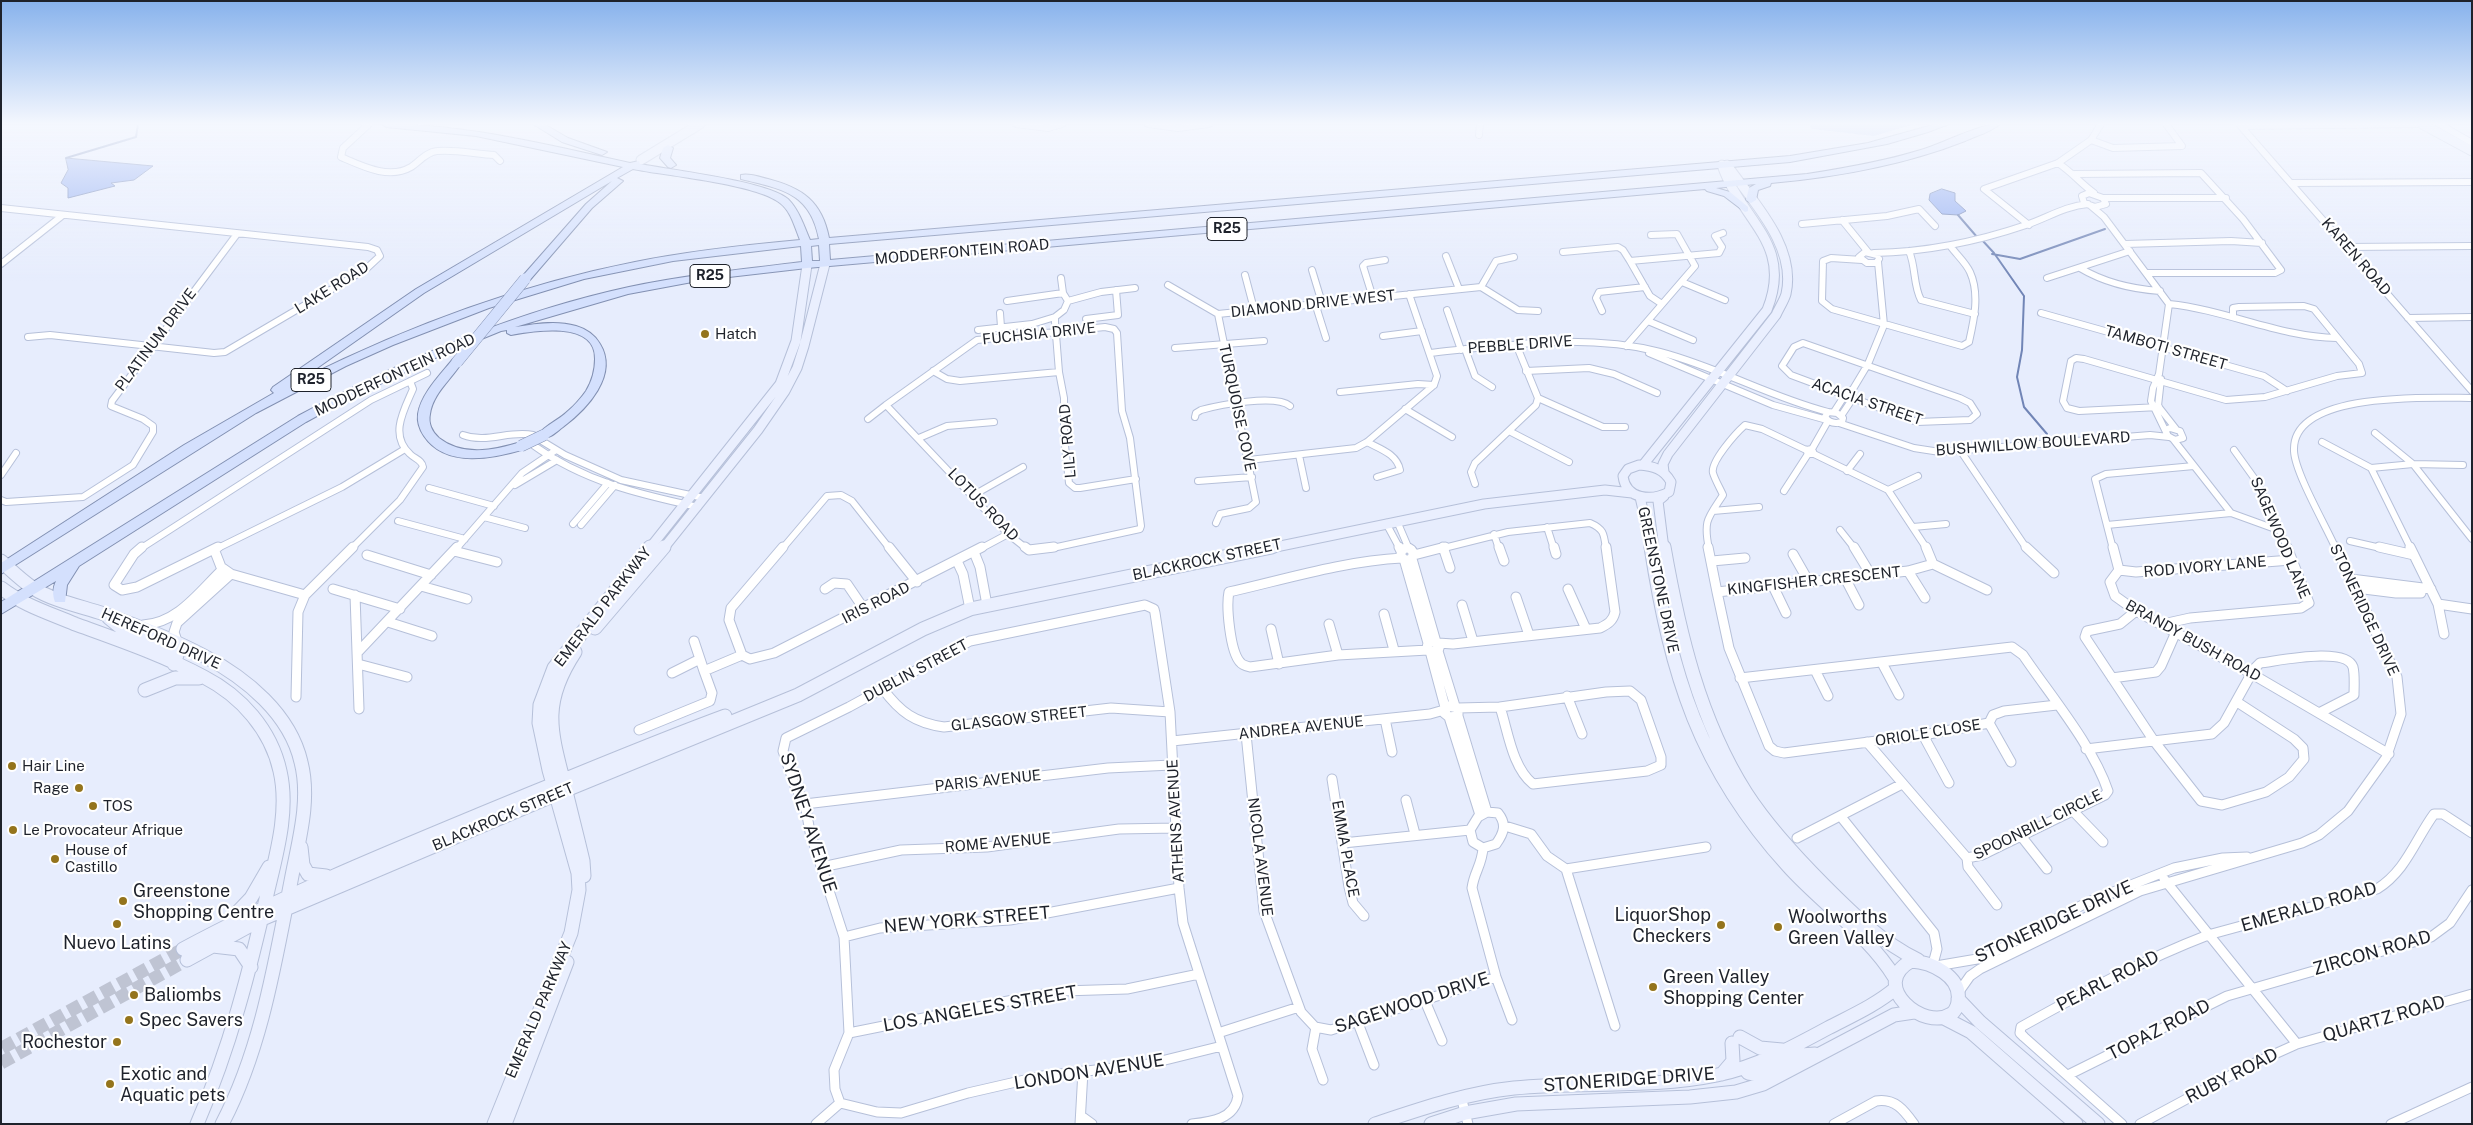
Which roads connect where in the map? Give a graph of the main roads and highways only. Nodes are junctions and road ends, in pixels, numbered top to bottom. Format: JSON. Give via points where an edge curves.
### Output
{"nodes":[{"id":1,"x":614,"y":176,"type":"edge"},
{"id":2,"x":624,"y":176,"type":"edge"},
{"id":3,"x":696,"y":176,"type":"edge"},
{"id":4,"x":740,"y":176,"type":"edge"},
{"id":5,"x":1589,"y":176,"type":"edge"},
{"id":6,"x":1802,"y":176,"type":"edge"},
{"id":7,"x":1804,"y":176,"type":"edge"},
{"id":8,"x":611,"y":178,"type":"joint"},
{"id":9,"x":1617,"y":195,"type":"junction"},
{"id":10,"x":1751,"y":200,"type":"road end"},
{"id":11,"x":1745,"y":209,"type":"road end"},
{"id":12,"x":826,"y":241,"type":"junction"},
{"id":13,"x":806,"y":243,"type":"junction"},
{"id":14,"x":826,"y":264,"type":"junction"},
{"id":15,"x":807,"y":265,"type":"junction"},
{"id":16,"x":473,"y":343,"type":"edge"},
{"id":17,"x":473,"y":343,"type":"edge"},
{"id":18,"x":473,"y":343,"type":"edge"},
{"id":19,"x":473,"y":343,"type":"edge"},
{"id":20,"x":431,"y":355,"type":"junction"},
{"id":21,"x":251,"y":410,"type":"junction"},
{"id":22,"x":80,"y":559,"type":"junction"},
{"id":23,"x":3,"y":565,"type":"edge"},
{"id":24,"x":60,"y":598,"type":"road end"},
{"id":25,"x":1,"y":609,"type":"edge"}],
"edges":[{"from":1,"to":8,"type":"main road"},
{"from":2,"to":16,"type":"main road","bridge":true,"via":[[589,206]]},
{"from":3,"to":13,"type":"main road","via":[[757,188],[783,200],[792,210]]},
{"from":4,"to":12,"type":"main road","via":[[787,186],[807,200],[817,215]]},
{"from":5,"to":12,"type":"main road","name":"MODDERFONTEIN ROAD","number":"R25"},
{"from":6,"to":9,"type":"main road","name":"MODDERFONTEIN ROAD","number":"R25"},
{"from":7,"to":10,"type":"main road","via":[[1758,186],[1752,191]]},
{"from":8,"to":21,"type":"main road","via":[[420,291]]},
{"from":9,"to":11,"type":"main road","via":[[1716,190],[1731,196]]},
{"from":9,"to":14,"type":"main road","name":"MODDERFONTEIN ROAD","number":"R25"},
{"from":12,"to":13,"type":"main road","name":"MODDERFONTEIN ROAD","number":"R25"},
{"from":12,"to":14,"type":"main road"},
{"from":13,"to":15,"type":"main road"},
{"from":13,"to":21,"type":"main road","name":"MODDERFONTEIN ROAD","number":"R25","via":[[671,258],[545,287],[428,326],[347,361]]},
{"from":14,"to":15,"type":"main road","name":"MODDERFONTEIN ROAD","number":"R25"},
{"from":15,"to":20,"type":"main road","name":"MODDERFONTEIN ROAD","number":"R25","via":[[703,277],[599,298],[497,329]]},
{"from":17,"to":18,"type":"main road","bridge":true,"via":[[432,395],[424,413],[430,436],[449,449],[464,453],[497,452],[539,437],[578,410],[598,382],[602,363],[600,348],[589,336],[571,328],[517,330]]},
{"from":19,"to":20,"type":"main road","bridge":true},
{"from":20,"to":22,"type":"main road","name":"MODDERFONTEIN ROAD","number":"R25","via":[[302,419]]},
{"from":21,"to":23,"type":"main road","name":"MODDERFONTEIN ROAD","number":"R25"},
{"from":22,"to":24,"type":"main road","via":[[61,582],[58,589]]},
{"from":22,"to":25,"type":"main road","name":"MODDERFONTEIN ROAD","number":"R25"}]}
